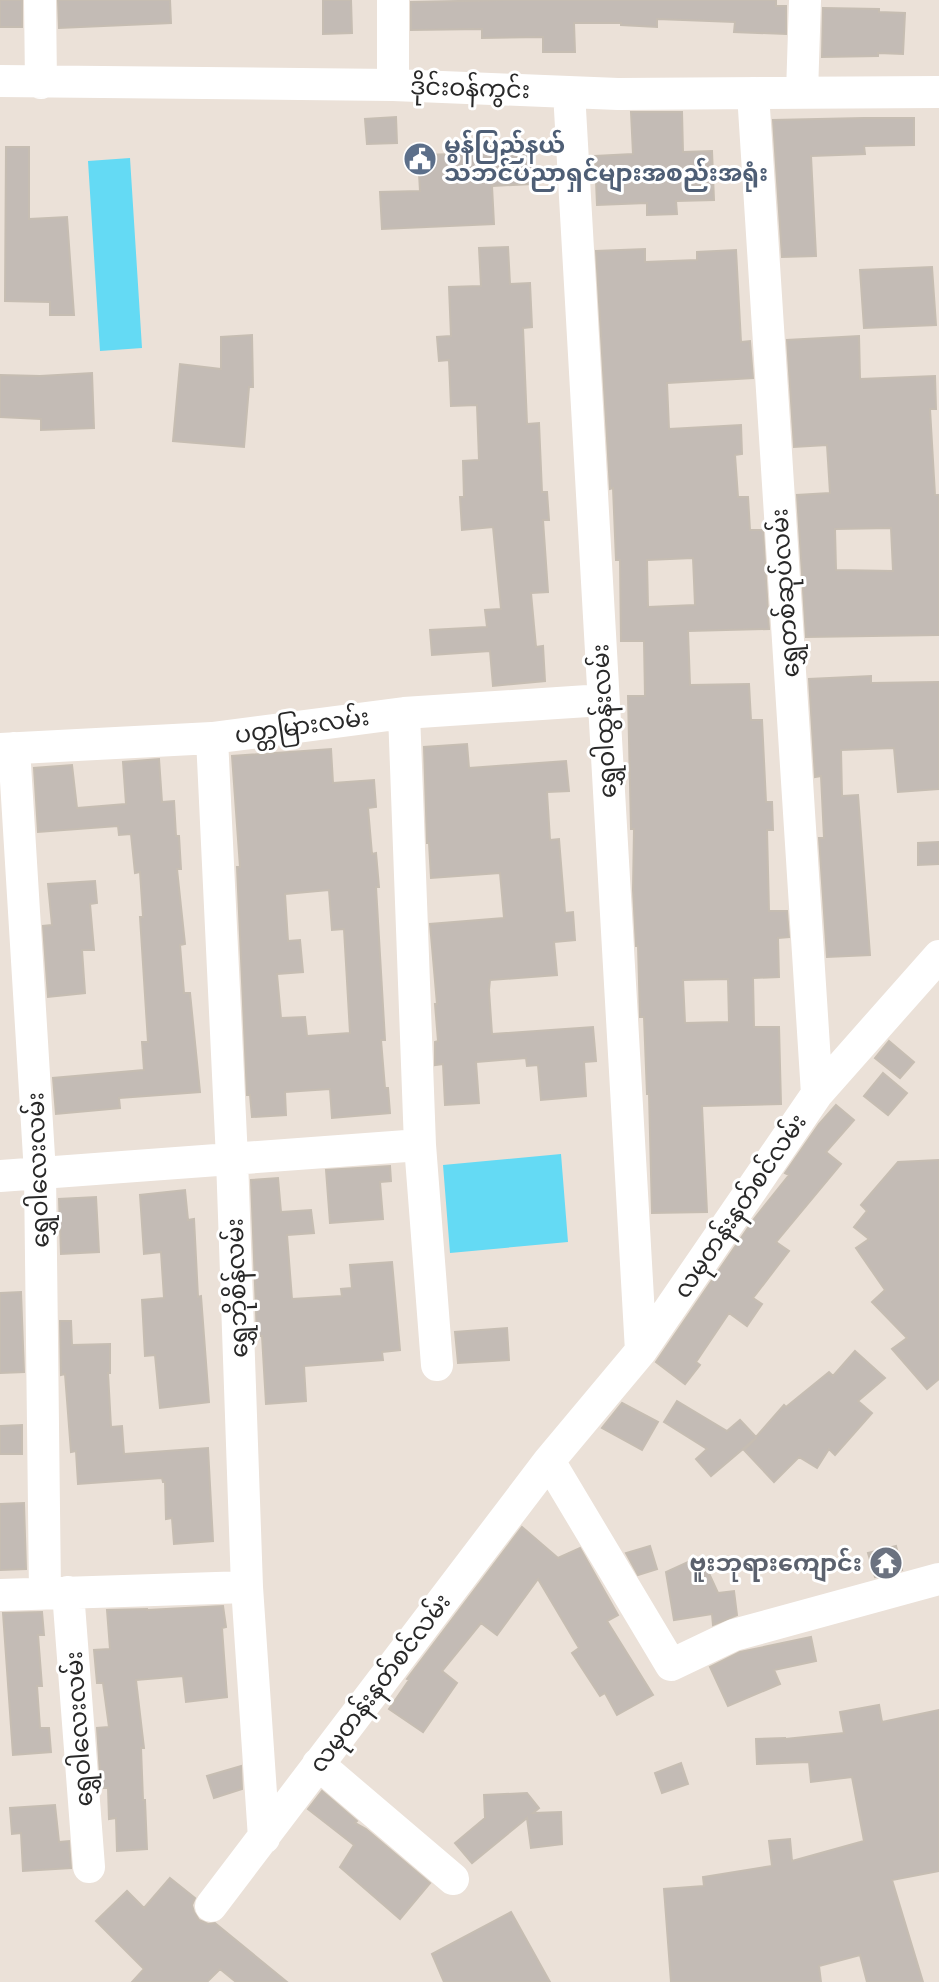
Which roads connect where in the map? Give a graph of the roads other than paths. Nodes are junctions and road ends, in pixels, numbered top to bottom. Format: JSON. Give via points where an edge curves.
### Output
{"nodes":[{"id":1,"x":40,"y":0,"type":"edge"},
{"id":2,"x":393,"y":0,"type":"edge"},
{"id":3,"x":805,"y":0,"type":"edge"},
{"id":4,"x":0,"y":81,"type":"edge"},
{"id":5,"x":41,"y":83,"type":"junction"},
{"id":6,"x":393,"y":85,"type":"junction"},
{"id":7,"x":569,"y":92,"type":"junction"},
{"id":8,"x":939,"y":92,"type":"edge"},
{"id":9,"x":753,"y":93,"type":"junction"},
{"id":10,"x":802,"y":93,"type":"junction"},
{"id":11,"x":603,"y":700,"type":"junction"},
{"id":12,"x":404,"y":713,"type":"junction"},
{"id":13,"x":212,"y":738,"type":"junction"},
{"id":14,"x":7,"y":749,"type":"edge"},
{"id":15,"x":939,"y":956,"type":"edge"},
{"id":16,"x":817,"y":1094,"type":"junction"},
{"id":17,"x":420,"y":1145,"type":"junction"},
{"id":18,"x":232,"y":1159,"type":"junction"},
{"id":19,"x":40,"y":1173,"type":"junction"},
{"id":20,"x":0,"y":1176,"type":"edge"},
{"id":21,"x":641,"y":1350,"type":"junction"},
{"id":22,"x":437,"y":1365,"type":"dead end"},
{"id":23,"x":549,"y":1461,"type":"junction"},
{"id":24,"x":939,"y":1579,"type":"edge"},
{"id":25,"x":247,"y":1587,"type":"junction"},
{"id":26,"x":57,"y":1593,"type":"junction"},
{"id":27,"x":0,"y":1595,"type":"edge"},
{"id":28,"x":318,"y":1764,"type":"junction"},
{"id":29,"x":264,"y":1838,"type":"junction"},
{"id":30,"x":89,"y":1867,"type":"dead end"},
{"id":31,"x":453,"y":1879,"type":"dead end"},
{"id":32,"x":211,"y":1906,"type":"dead end"}],
"edges":[{"from":1,"to":5,"type":"street"},
{"from":2,"to":6,"type":"street"},
{"from":3,"to":10,"type":"street"},
{"from":4,"to":5,"type":"street","name":"ဒိုင်းဝန်ကွင်း"},
{"from":5,"to":6,"type":"street","name":"ဒိုင်းဝန်ကွင်း"},
{"from":6,"to":7,"type":"street","name":"ဒိုင်းဝန်ကွင်း"},
{"from":7,"to":9,"type":"street","name":"ဒိုင်းဝန်ကွင်း"},
{"from":7,"to":11,"type":"street","name":"ရွှေဝါထွန်းလမ်း"},
{"from":8,"to":10,"type":"street","name":"ဒိုင်းဝန်ကွင်း"},
{"from":9,"to":10,"type":"street","name":"ဒိုင်းဝန်ကွင်း"},
{"from":9,"to":16,"type":"street","name":"ရွှေတစ်ဆုပ်လမ်း"},
{"from":11,"to":12,"type":"street","name":"ပတ္တမြားလမ်း"},
{"from":11,"to":21,"type":"street","name":"ရွှေဝါထွန်းလမ်း"},
{"from":12,"to":13,"type":"street","name":"ပတ္တမြားလမ်း"},
{"from":12,"to":17,"type":"street"},
{"from":13,"to":14,"type":"street","name":"ပတ္တမြားလမ်း"},
{"from":13,"to":18,"type":"street","name":"ရွှေဘိုစိန်လမ်း"},
{"from":14,"to":19,"type":"street","name":"ရွှေဝါလေးလမ်း"},
{"from":15,"to":16,"type":"street","name":"လမုတန်းနတ်စင်လမ်း"},
{"from":16,"to":21,"type":"street","name":"လမုတန်းနတ်စင်လမ်း"},
{"from":17,"to":18,"type":"street"},
{"from":17,"to":22,"type":"street"},
{"from":18,"to":19,"type":"street"},
{"from":18,"to":25,"type":"street","name":"ရွှေဘိုစိန်လမ်း"},
{"from":19,"to":20,"type":"street"},
{"from":19,"to":26,"type":"street","name":"ရွှေဝါလေးလမ်း"},
{"from":21,"to":23,"type":"street","name":"လမုတန်းနတ်စင်လမ်း"},
{"from":23,"to":24,"type":"street","via":[[671,1665],[734,1634]]},
{"from":23,"to":28,"type":"street","name":"လမုတန်းနတ်စင်လမ်း"},
{"from":25,"to":26,"type":"street"},
{"from":25,"to":29,"type":"street","name":"ရွှေဘိုစိန်လမ်း"},
{"from":26,"to":27,"type":"street"},
{"from":26,"to":30,"type":"street","name":"ရွှေဝါလေးလမ်း"},
{"from":28,"to":29,"type":"street","name":"လမုတန်းနတ်စင်လမ်း"},
{"from":28,"to":31,"type":"street"},
{"from":29,"to":32,"type":"street","name":"လမုတန်းနတ်စင်လမ်း"}]}
